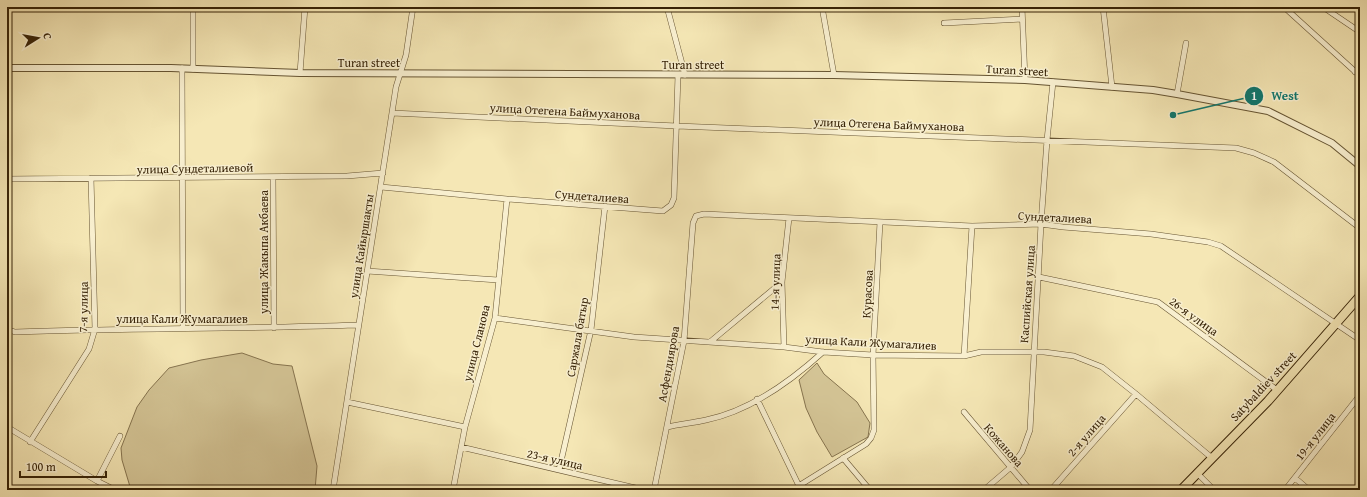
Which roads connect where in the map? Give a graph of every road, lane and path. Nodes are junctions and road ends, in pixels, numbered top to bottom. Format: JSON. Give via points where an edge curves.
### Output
{"nodes":[{"id":1,"x":193,"y":7,"type":"edge"},
{"id":2,"x":305,"y":7,"type":"edge"},
{"id":3,"x":413,"y":7,"type":"edge"},
{"id":4,"x":667,"y":7,"type":"edge"},
{"id":5,"x":822,"y":7,"type":"edge"},
{"id":6,"x":1022,"y":7,"type":"edge"},
{"id":7,"x":1103,"y":7,"type":"edge"},
{"id":8,"x":1284,"y":7,"type":"edge"},
{"id":9,"x":1323,"y":7,"type":"edge"},
{"id":10,"x":1022,"y":19,"type":"junction"},
{"id":11,"x":944,"y":23,"type":"dead end"},
{"id":12,"x":1360,"y":32,"type":"edge"},
{"id":13,"x":1186,"y":43,"type":"dead end"},
{"id":14,"x":1360,"y":65,"type":"edge"},
{"id":15,"x":7,"y":68,"type":"edge"},
{"id":16,"x":182,"y":68,"type":"junction"},
{"id":17,"x":192,"y":69,"type":"junction"},
{"id":18,"x":1355,"y":72,"type":"junction"},
{"id":19,"x":300,"y":73,"type":"junction"},
{"id":20,"x":401,"y":73,"type":"junction"},
{"id":21,"x":682,"y":75,"type":"junction"},
{"id":22,"x":834,"y":75,"type":"junction"},
{"id":23,"x":1360,"y":76,"type":"edge"},
{"id":24,"x":1025,"y":80,"type":"junction"},
{"id":25,"x":1053,"y":82,"type":"junction"},
{"id":26,"x":1112,"y":87,"type":"junction"},
{"id":27,"x":1177,"y":94,"type":"junction"},
{"id":28,"x":392,"y":113,"type":"junction"},
{"id":29,"x":677,"y":126,"type":"junction"},
{"id":30,"x":1047,"y":140,"type":"junction"},
{"id":31,"x":1360,"y":166,"type":"edge"},
{"id":32,"x":383,"y":173,"type":"junction"},
{"id":33,"x":273,"y":177,"type":"junction"},
{"id":34,"x":91,"y":178,"type":"junction"},
{"id":35,"x":182,"y":178,"type":"junction"},
{"id":36,"x":7,"y":179,"type":"edge"},
{"id":37,"x":381,"y":187,"type":"junction"},
{"id":38,"x":506,"y":199,"type":"junction"},
{"id":39,"x":605,"y":206,"type":"junction"},
{"id":40,"x":696,"y":216,"type":"joint"},
{"id":41,"x":789,"y":218,"type":"junction"},
{"id":42,"x":880,"y":222,"type":"junction"},
{"id":43,"x":1041,"y":224,"type":"junction"},
{"id":44,"x":972,"y":226,"type":"junction"},
{"id":45,"x":1360,"y":228,"type":"edge"},
{"id":46,"x":367,"y":271,"type":"junction"},
{"id":47,"x":1039,"y":277,"type":"junction"},
{"id":48,"x":498,"y":280,"type":"junction"},
{"id":49,"x":782,"y":282,"type":"junction"},
{"id":50,"x":1360,"y":296,"type":"edge"},
{"id":51,"x":495,"y":318,"type":"junction"},
{"id":52,"x":1337,"y":324,"type":"junction"},
{"id":53,"x":358,"y":325,"type":"junction"},
{"id":54,"x":7,"y":326,"type":"edge"},
{"id":55,"x":183,"y":328,"type":"junction"},
{"id":56,"x":274,"y":328,"type":"junction"},
{"id":57,"x":95,"y":329,"type":"junction"},
{"id":58,"x":591,"y":330,"type":"junction"},
{"id":59,"x":1360,"y":340,"type":"edge"},
{"id":60,"x":684,"y":341,"type":"junction"},
{"id":61,"x":710,"y":342,"type":"junction"},
{"id":62,"x":784,"y":348,"type":"junction"},
{"id":63,"x":823,"y":352,"type":"junction"},
{"id":64,"x":1033,"y":353,"type":"junction"},
{"id":65,"x":873,"y":355,"type":"junction"},
{"id":66,"x":964,"y":356,"type":"junction"},
{"id":67,"x":1278,"y":390,"type":"junction"},
{"id":68,"x":1136,"y":394,"type":"junction"},
{"id":69,"x":1360,"y":395,"type":"edge"},
{"id":70,"x":757,"y":400,"type":"junction"},
{"id":71,"x":347,"y":402,"type":"junction"},
{"id":72,"x":964,"y":412,"type":"dead end"},
{"id":73,"x":667,"y":426,"type":"junction"},
{"id":74,"x":465,"y":427,"type":"junction"},
{"id":75,"x":7,"y":428,"type":"edge"},
{"id":76,"x":120,"y":436,"type":"dead end"},
{"id":77,"x":30,"y":442,"type":"junction"},
{"id":78,"x":462,"y":447,"type":"junction"},
{"id":79,"x":843,"y":458,"type":"junction"},
{"id":80,"x":1212,"y":458,"type":"junction"},
{"id":81,"x":1011,"y":467,"type":"junction"},
{"id":82,"x":559,"y":470,"type":"junction"},
{"id":83,"x":1197,"y":473,"type":"junction"},
{"id":84,"x":1295,"y":478,"type":"junction"},
{"id":85,"x":97,"y":481,"type":"junction"},
{"id":86,"x":799,"y":486,"type":"junction"},
{"id":87,"x":115,"y":490,"type":"edge"},
{"id":88,"x":333,"y":490,"type":"edge"},
{"id":89,"x":453,"y":490,"type":"edge"},
{"id":90,"x":644,"y":490,"type":"edge"},
{"id":91,"x":654,"y":490,"type":"edge"},
{"id":92,"x":792,"y":490,"type":"edge"},
{"id":93,"x":870,"y":490,"type":"edge"},
{"id":94,"x":984,"y":490,"type":"edge"},
{"id":95,"x":1030,"y":490,"type":"edge"},
{"id":96,"x":1051,"y":490,"type":"edge"},
{"id":97,"x":1180,"y":490,"type":"edge"},
{"id":98,"x":1214,"y":490,"type":"edge"},
{"id":99,"x":1285,"y":490,"type":"edge"},
{"id":100,"x":1309,"y":490,"type":"edge"}],
"edges":[{"from":1,"to":17,"type":"street"},
{"from":2,"to":19,"type":"street"},
{"from":3,"to":20,"type":"street","name":"улица Кайыршакты"},
{"from":4,"to":21,"type":"street","name":"Сундеталиева"},
{"from":5,"to":22,"type":"street"},
{"from":6,"to":10,"type":"street"},
{"from":7,"to":26,"type":"street"},
{"from":8,"to":18,"type":"street"},
{"from":9,"to":12,"type":"street"},
{"from":10,"to":11,"type":"street"},
{"from":10,"to":24,"type":"street"},
{"from":13,"to":27,"type":"street"},
{"from":14,"to":18,"type":"street"},
{"from":15,"to":16,"type":"street","name":"Turan street"},
{"from":16,"to":17,"type":"street","name":"Turan street"},
{"from":16,"to":35,"type":"street"},
{"from":17,"to":19,"type":"street","name":"Turan street"},
{"from":18,"to":23,"type":"street"},
{"from":19,"to":20,"type":"street","name":"Turan street"},
{"from":20,"to":21,"type":"street","name":"Turan street"},
{"from":20,"to":28,"type":"street","name":"улица Кайыршакты"},
{"from":21,"to":22,"type":"street","name":"Turan street"},
{"from":21,"to":29,"type":"street","name":"Сундеталиева"},
{"from":22,"to":24,"type":"street","name":"Turan street"},
{"from":24,"to":25,"type":"street","name":"Turan street"},
{"from":25,"to":26,"type":"street","name":"Turan street"},
{"from":25,"to":30,"type":"street","name":"Каспийская улица"},
{"from":26,"to":27,"type":"street","name":"Turan street"},
{"from":27,"to":31,"type":"street","name":"Turan street","via":[[1268,111],[1332,143]]},
{"from":28,"to":29,"type":"street","name":"улица Отегена Баймуханова"},
{"from":28,"to":32,"type":"street","name":"улица Кайыршакты"},
{"from":29,"to":30,"type":"street","name":"улица Отегена Баймуханова"},
{"from":29,"to":39,"type":"street","name":"Сундеталиева","via":[[674,198],[671,205],[663,211]]},
{"from":30,"to":43,"type":"street","name":"Каспийская улица"},
{"from":30,"to":45,"type":"street","name":"улица Отегена Баймуханова","via":[[1236,148],[1254,153],[1274,162]]},
{"from":32,"to":33,"type":"street","name":"улица Сундеталиевой"},
{"from":32,"to":37,"type":"street","name":"улица Кайыршакты"},
{"from":33,"to":35,"type":"street","name":"улица Сундеталиевой"},
{"from":33,"to":56,"type":"street","name":"улица Жакыпа Акбаева"},
{"from":34,"to":35,"type":"street","name":"улица Сундеталиевой"},
{"from":34,"to":36,"type":"street","name":"улица Сундеталиевой"},
{"from":34,"to":57,"type":"street","name":"7-я улица"},
{"from":35,"to":55,"type":"street"},
{"from":37,"to":38,"type":"street","name":"Сундеталиева"},
{"from":37,"to":46,"type":"street","name":"улица Кайыршакты"},
{"from":38,"to":39,"type":"street","name":"Сундеталиева"},
{"from":38,"to":48,"type":"street","name":"улица Сланова"},
{"from":39,"to":58,"type":"street","name":"Саржала батыр"},
{"from":40,"to":41,"type":"street","name":"Сундеталиева","via":[[704,214]]},
{"from":40,"to":60,"type":"street","name":"Асфендиярова","via":[[693,223]]},
{"from":41,"to":42,"type":"street","name":"Сундеталиева"},
{"from":41,"to":49,"type":"street","name":"14-я улица"},
{"from":42,"to":44,"type":"street","name":"Сундеталиева"},
{"from":42,"to":65,"type":"street","name":"Курасова"},
{"from":43,"to":44,"type":"street","name":"Сундеталиева"},
{"from":43,"to":47,"type":"street","name":"Каспийская улица"},
{"from":43,"to":52,"type":"street","name":"Сундеталиева","via":[[1151,234],[1221,246]]},
{"from":44,"to":66,"type":"street"},
{"from":46,"to":48,"type":"street"},
{"from":46,"to":53,"type":"street","name":"улица Кайыршакты"},
{"from":47,"to":64,"type":"street","name":"Каспийская улица"},
{"from":47,"to":67,"type":"street","name":"26-я улица","via":[[1158,302]]},
{"from":48,"to":51,"type":"street","name":"улица Сланова"},
{"from":49,"to":61,"type":"street"},
{"from":49,"to":62,"type":"street","name":"14-я улица"},
{"from":50,"to":52,"type":"main road","name":"Satybaldiev street"},
{"from":51,"to":58,"type":"street","name":"улица Кали Жумагалиев"},
{"from":51,"to":74,"type":"street","name":"улица Сланова"},
{"from":52,"to":59,"type":"street","name":"Сундеталиева"},
{"from":52,"to":67,"type":"main road","name":"Satybaldiev street"},
{"from":53,"to":56,"type":"street","name":"улица Кали Жумагалиев"},
{"from":53,"to":71,"type":"street","name":"улица Кайыршакты"},
{"from":54,"to":57,"type":"street","name":"улица Кали Жумагалиев","via":[[15,332]]},
{"from":55,"to":56,"type":"street","name":"улица Кали Жумагалиев"},
{"from":55,"to":57,"type":"street","name":"улица Кали Жумагалиев"},
{"from":57,"to":77,"type":"street","name":"7-я улица","via":[[90,349]]},
{"from":58,"to":60,"type":"street","name":"улица Кали Жумагалиев"},
{"from":58,"to":82,"type":"street","name":"Саржала батыр"},
{"from":60,"to":61,"type":"street","name":"улица Кали Жумагалиев"},
{"from":60,"to":73,"type":"street","name":"Асфендиярова"},
{"from":61,"to":62,"type":"street","name":"улица Кали Жумагалиев"},
{"from":62,"to":63,"type":"street","name":"улица Кали Жумагалиев"},
{"from":63,"to":65,"type":"street","name":"улица Кали Жумагалиев"},
{"from":63,"to":70,"type":"street","via":[[786,383]]},
{"from":64,"to":66,"type":"street","name":"улица Кали Жумагалиев","via":[[981,352]]},
{"from":64,"to":68,"type":"street","name":"улица Кали Жумагалиев","via":[[1074,356],[1102,367]]},
{"from":64,"to":81,"type":"street","name":"Каспийская улица","via":[[1030,430],[1022,452]]},
{"from":65,"to":66,"type":"street","name":"улица Кали Жумагалиев"},
{"from":65,"to":79,"type":"street","name":"Курасова","via":[[874,430],[866,444]]},
{"from":67,"to":80,"type":"main road","name":"Satybaldiev street"},
{"from":68,"to":80,"type":"street","name":"улица Кали Жумагалиев"},
{"from":68,"to":96,"type":"street","name":"2-я улица"},
{"from":69,"to":84,"type":"street","name":"19-я улица"},
{"from":70,"to":73,"type":"street","via":[[740,409],[707,420]]},
{"from":70,"to":86,"type":"street"},
{"from":71,"to":74,"type":"street"},
{"from":71,"to":88,"type":"street","name":"улица Кайыршакты"},
{"from":72,"to":81,"type":"street","name":"Кожанова"},
{"from":73,"to":91,"type":"street","name":"Асфендиярова"},
{"from":74,"to":78,"type":"street","name":"улица Сланова"},
{"from":75,"to":77,"type":"street"},
{"from":76,"to":85,"type":"street"},
{"from":77,"to":85,"type":"street"},
{"from":78,"to":82,"type":"street","name":"23-я улица"},
{"from":78,"to":89,"type":"street","name":"улица Сланова"},
{"from":79,"to":86,"type":"street"},
{"from":79,"to":93,"type":"street"},
{"from":80,"to":83,"type":"main road","name":"Satybaldiev street"},
{"from":81,"to":94,"type":"street","name":"Каспийская улица"},
{"from":81,"to":95,"type":"street","name":"Кожанова"},
{"from":82,"to":90,"type":"street","name":"23-я улица"},
{"from":83,"to":97,"type":"main road","name":"Satybaldiev street"},
{"from":83,"to":98,"type":"street"},
{"from":84,"to":99,"type":"street","name":"19-я улица"},
{"from":84,"to":100,"type":"street"},
{"from":85,"to":87,"type":"street"},
{"from":86,"to":92,"type":"street"}]}
